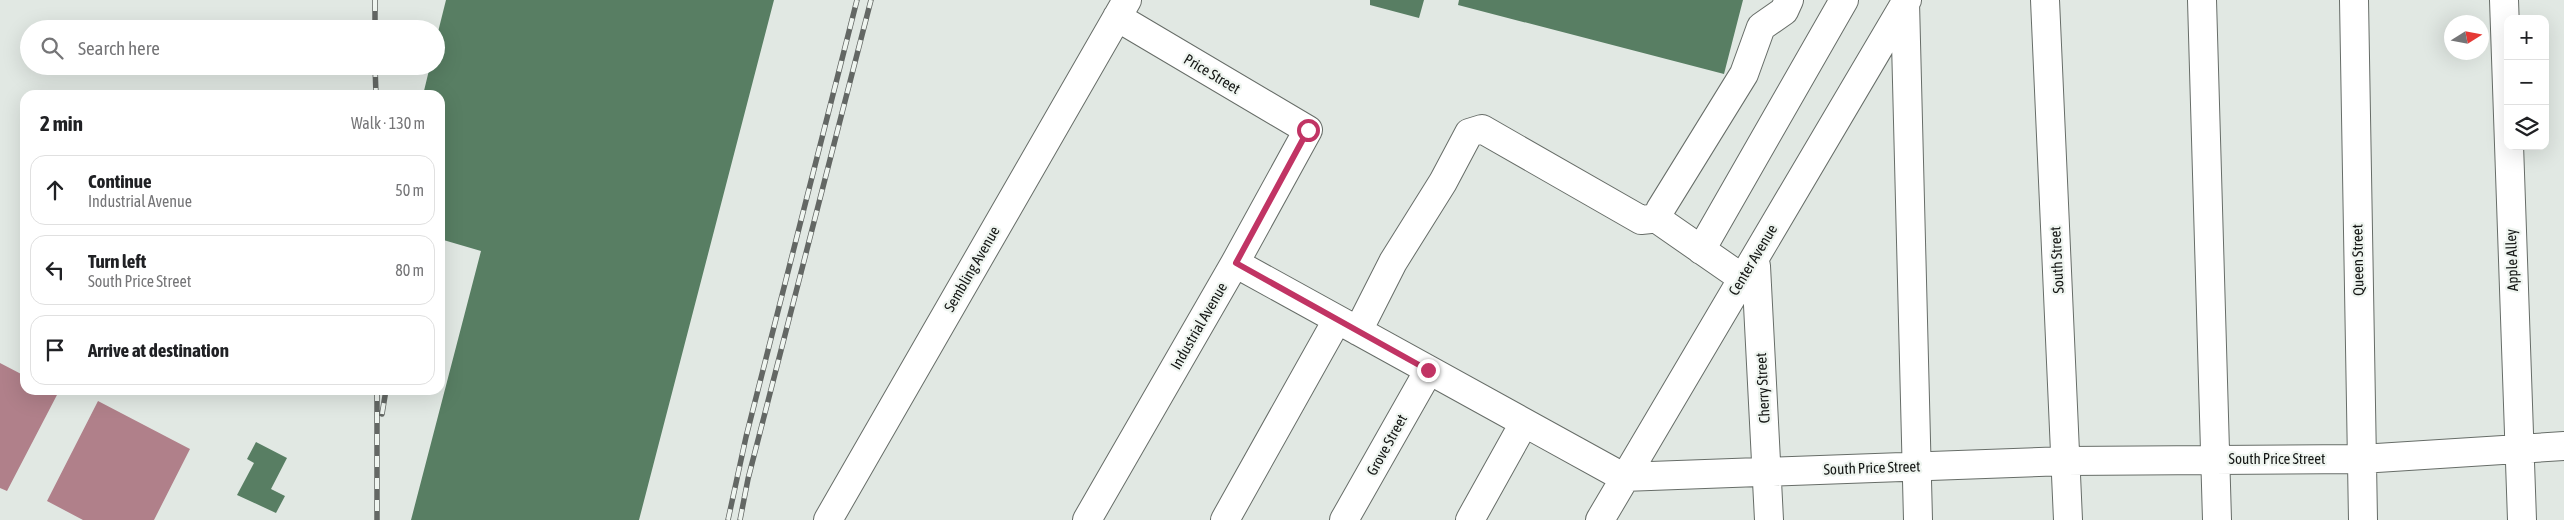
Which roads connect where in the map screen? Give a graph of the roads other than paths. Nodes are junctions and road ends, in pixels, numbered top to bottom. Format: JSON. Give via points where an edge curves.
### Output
{"nodes":[{"id":1,"x":1789,"y":0,"type":"edge"},
{"id":2,"x":1844,"y":0,"type":"edge"},
{"id":3,"x":2045,"y":0,"type":"edge"},
{"id":4,"x":2202,"y":0,"type":"edge"},
{"id":5,"x":2354,"y":0,"type":"edge"},
{"id":6,"x":2504,"y":0,"type":"edge"},
{"id":7,"x":1906,"y":1,"type":"edge"},
{"id":8,"x":1122,"y":9,"type":"edge"},
{"id":9,"x":1308,"y":130,"type":"joint"},
{"id":10,"x":1660,"y":218,"type":"junction"},
{"id":11,"x":1701,"y":250,"type":"junction"},
{"id":12,"x":1236,"y":263,"type":"junction"},
{"id":13,"x":1751,"y":273,"type":"junction"},
{"id":14,"x":1348,"y":325,"type":"junction"},
{"id":15,"x":1428,"y":370,"type":"junction"},
{"id":16,"x":1524,"y":423,"type":"junction"},
{"id":17,"x":2564,"y":446,"type":"edge"},
{"id":18,"x":2519,"y":447,"type":"junction"},
{"id":19,"x":2361,"y":459,"type":"junction"},
{"id":20,"x":2216,"y":460,"type":"junction"},
{"id":21,"x":2066,"y":461,"type":"junction"},
{"id":22,"x":1916,"y":467,"type":"junction"},
{"id":23,"x":1767,"y":472,"type":"junction"},
{"id":24,"x":1623,"y":478,"type":"junction"},
{"id":25,"x":828,"y":520,"type":"edge"},
{"id":26,"x":1087,"y":520,"type":"edge"},
{"id":27,"x":1225,"y":520,"type":"edge"},
{"id":28,"x":1344,"y":520,"type":"edge"},
{"id":29,"x":1470,"y":520,"type":"edge"},
{"id":30,"x":1600,"y":520,"type":"edge"},
{"id":31,"x":1769,"y":520,"type":"edge"},
{"id":32,"x":1918,"y":520,"type":"edge"},
{"id":33,"x":2068,"y":520,"type":"edge"},
{"id":34,"x":2217,"y":520,"type":"edge"},
{"id":35,"x":2363,"y":520,"type":"edge"},
{"id":36,"x":2522,"y":520,"type":"edge"}],
"edges":[{"from":1,"to":10,"type":"street","via":[[1784,11],[1761,27],[1744,74],[1660,210]]},
{"from":2,"to":11,"type":"street"},
{"from":3,"to":21,"type":"street","name":"South Street"},
{"from":4,"to":20,"type":"street"},
{"from":5,"to":19,"type":"street","name":"Queen Street"},
{"from":6,"to":18,"type":"street","name":"Apple Alley"},
{"from":7,"to":13,"type":"street","name":"Center Avenue"},
{"from":7,"to":22,"type":"street"},
{"from":8,"to":9,"type":"street","name":"Price Street"},
{"from":8,"to":25,"type":"street","name":"Sembling Avenue"},
{"from":9,"to":12,"type":"street","name":"Industrial Avenue"},
{"from":10,"to":11,"type":"street","via":[[1660,222]]},
{"from":10,"to":14,"type":"street","via":[[1641,220],[1482,129],[1470,133],[1444,182]]},
{"from":11,"to":13,"type":"street"},
{"from":12,"to":14,"type":"street"},
{"from":12,"to":26,"type":"street","name":"Industrial Avenue"},
{"from":13,"to":23,"type":"street","name":"Cherry Street"},
{"from":13,"to":24,"type":"street","name":"Center Avenue"},
{"from":14,"to":15,"type":"street"},
{"from":14,"to":27,"type":"street"},
{"from":15,"to":16,"type":"street"},
{"from":15,"to":28,"type":"street","name":"Grove Street"},
{"from":16,"to":24,"type":"street"},
{"from":16,"to":29,"type":"street"},
{"from":17,"to":18,"type":"street","name":"South Price Street"},
{"from":18,"to":19,"type":"street","name":"South Price Street"},
{"from":18,"to":36,"type":"street","name":"Apple Alley"},
{"from":19,"to":20,"type":"street","name":"South Price Street"},
{"from":19,"to":35,"type":"street","name":"Queen Street"},
{"from":20,"to":21,"type":"street","name":"South Price Street"},
{"from":20,"to":34,"type":"street"},
{"from":21,"to":22,"type":"street","name":"South Price Street"},
{"from":21,"to":33,"type":"street","name":"South Street"},
{"from":22,"to":23,"type":"street","name":"South Price Street"},
{"from":22,"to":32,"type":"street"},
{"from":23,"to":24,"type":"street","name":"South Price Street"},
{"from":23,"to":31,"type":"street","name":"Cherry Street"},
{"from":24,"to":30,"type":"street","name":"Center Avenue"}]}
